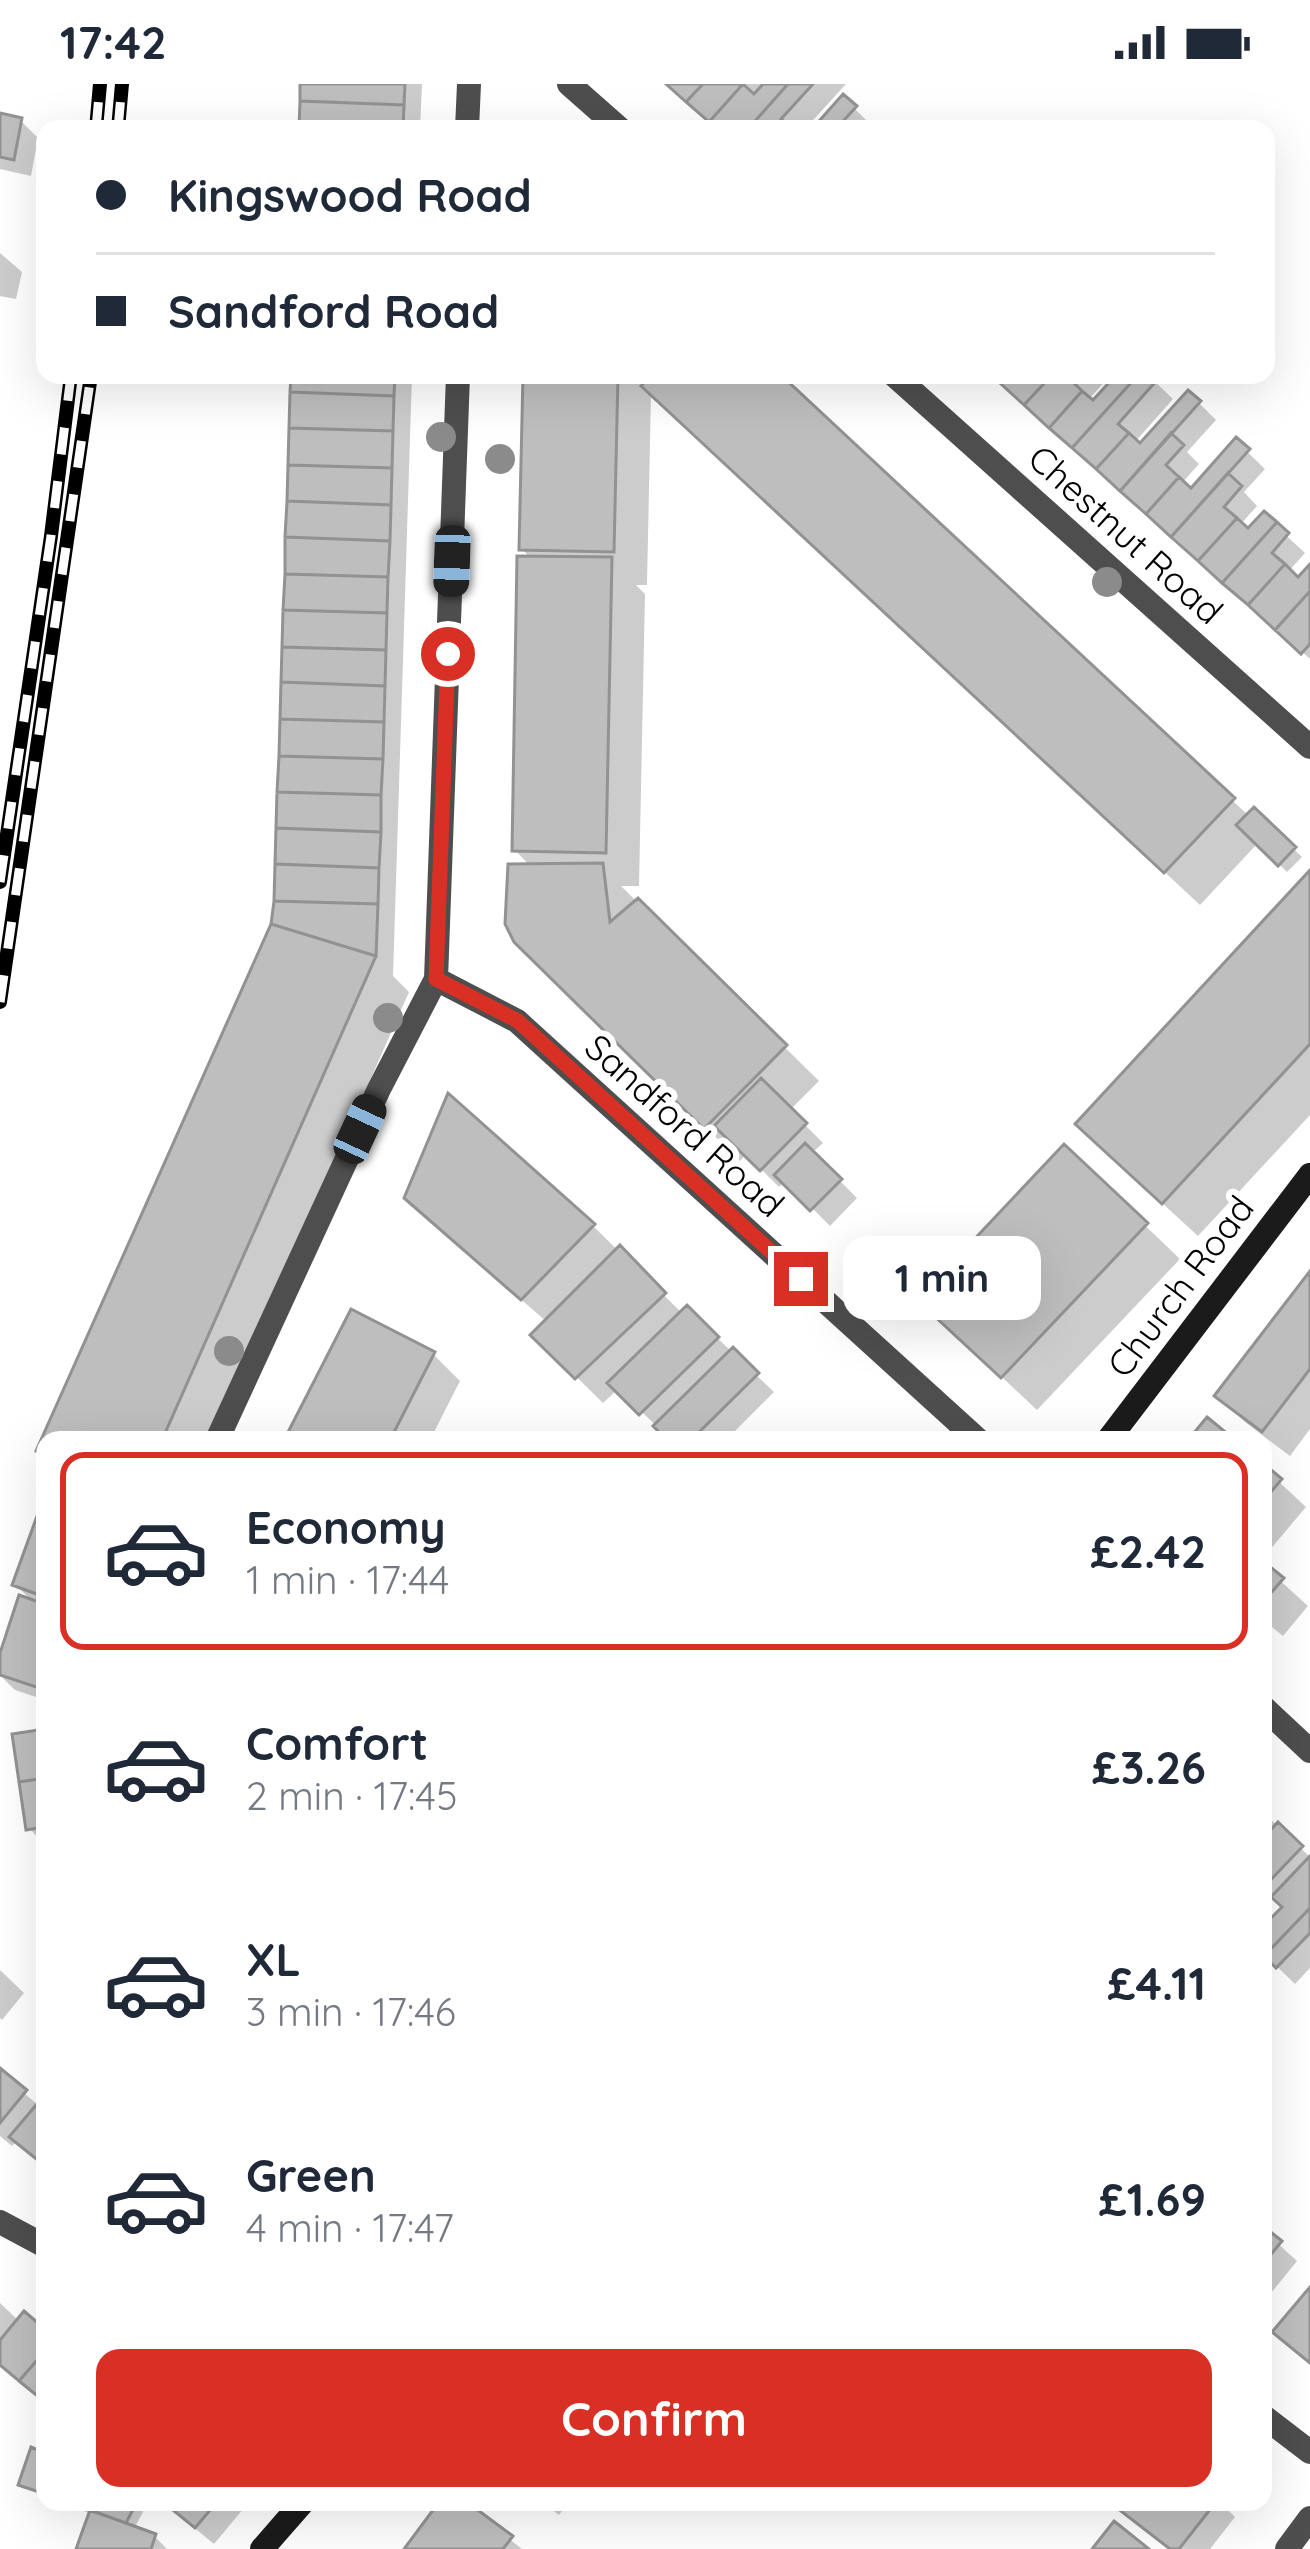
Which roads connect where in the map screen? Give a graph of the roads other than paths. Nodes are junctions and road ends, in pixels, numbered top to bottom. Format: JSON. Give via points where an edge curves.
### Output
{"nodes":[{"id":1,"x":469,"y":84,"type":"edge"},
{"id":2,"x":569,"y":84,"type":"edge"},
{"id":3,"x":467,"y":120,"type":"edge"},
{"id":4,"x":610,"y":120,"type":"edge"},
{"id":5,"x":458,"y":384,"type":"edge"},
{"id":6,"x":904,"y":384,"type":"edge"},
{"id":7,"x":1310,"y":747,"type":"edge"},
{"id":8,"x":436,"y":979,"type":"junction"},
{"id":9,"x":1310,"y":1175,"type":"edge"},
{"id":10,"x":221,"y":1431,"type":"edge"},
{"id":11,"x":968,"y":1431,"type":"edge"},
{"id":12,"x":1115,"y":1431,"type":"edge"},
{"id":13,"x":1272,"y":1715,"type":"edge"},
{"id":14,"x":1310,"y":1751,"type":"edge"},
{"id":15,"x":0,"y":2222,"type":"edge"},
{"id":16,"x":36,"y":2241,"type":"edge"},
{"id":17,"x":1272,"y":2423,"type":"edge"},
{"id":18,"x":1310,"y":2452,"type":"edge"},
{"id":19,"x":295,"y":2511,"type":"edge"},
{"id":20,"x":1310,"y":2518,"type":"edge"},
{"id":21,"x":262,"y":2549,"type":"edge"},
{"id":22,"x":1287,"y":2549,"type":"edge"}],
"edges":[{"from":1,"to":3,"type":"street"},
{"from":2,"to":4,"type":"street"},
{"from":5,"to":8,"type":"street"},
{"from":6,"to":7,"type":"street","name":"Chestnut Road"},
{"from":8,"to":10,"type":"street"},
{"from":8,"to":11,"type":"street","name":"Sandford Road","via":[[518,1021]]},
{"from":9,"to":12,"type":"street","name":"Church Road"},
{"from":13,"to":14,"type":"street"},
{"from":15,"to":16,"type":"street"},
{"from":17,"to":18,"type":"street"},
{"from":19,"to":21,"type":"street"},
{"from":20,"to":22,"type":"street"}]}
